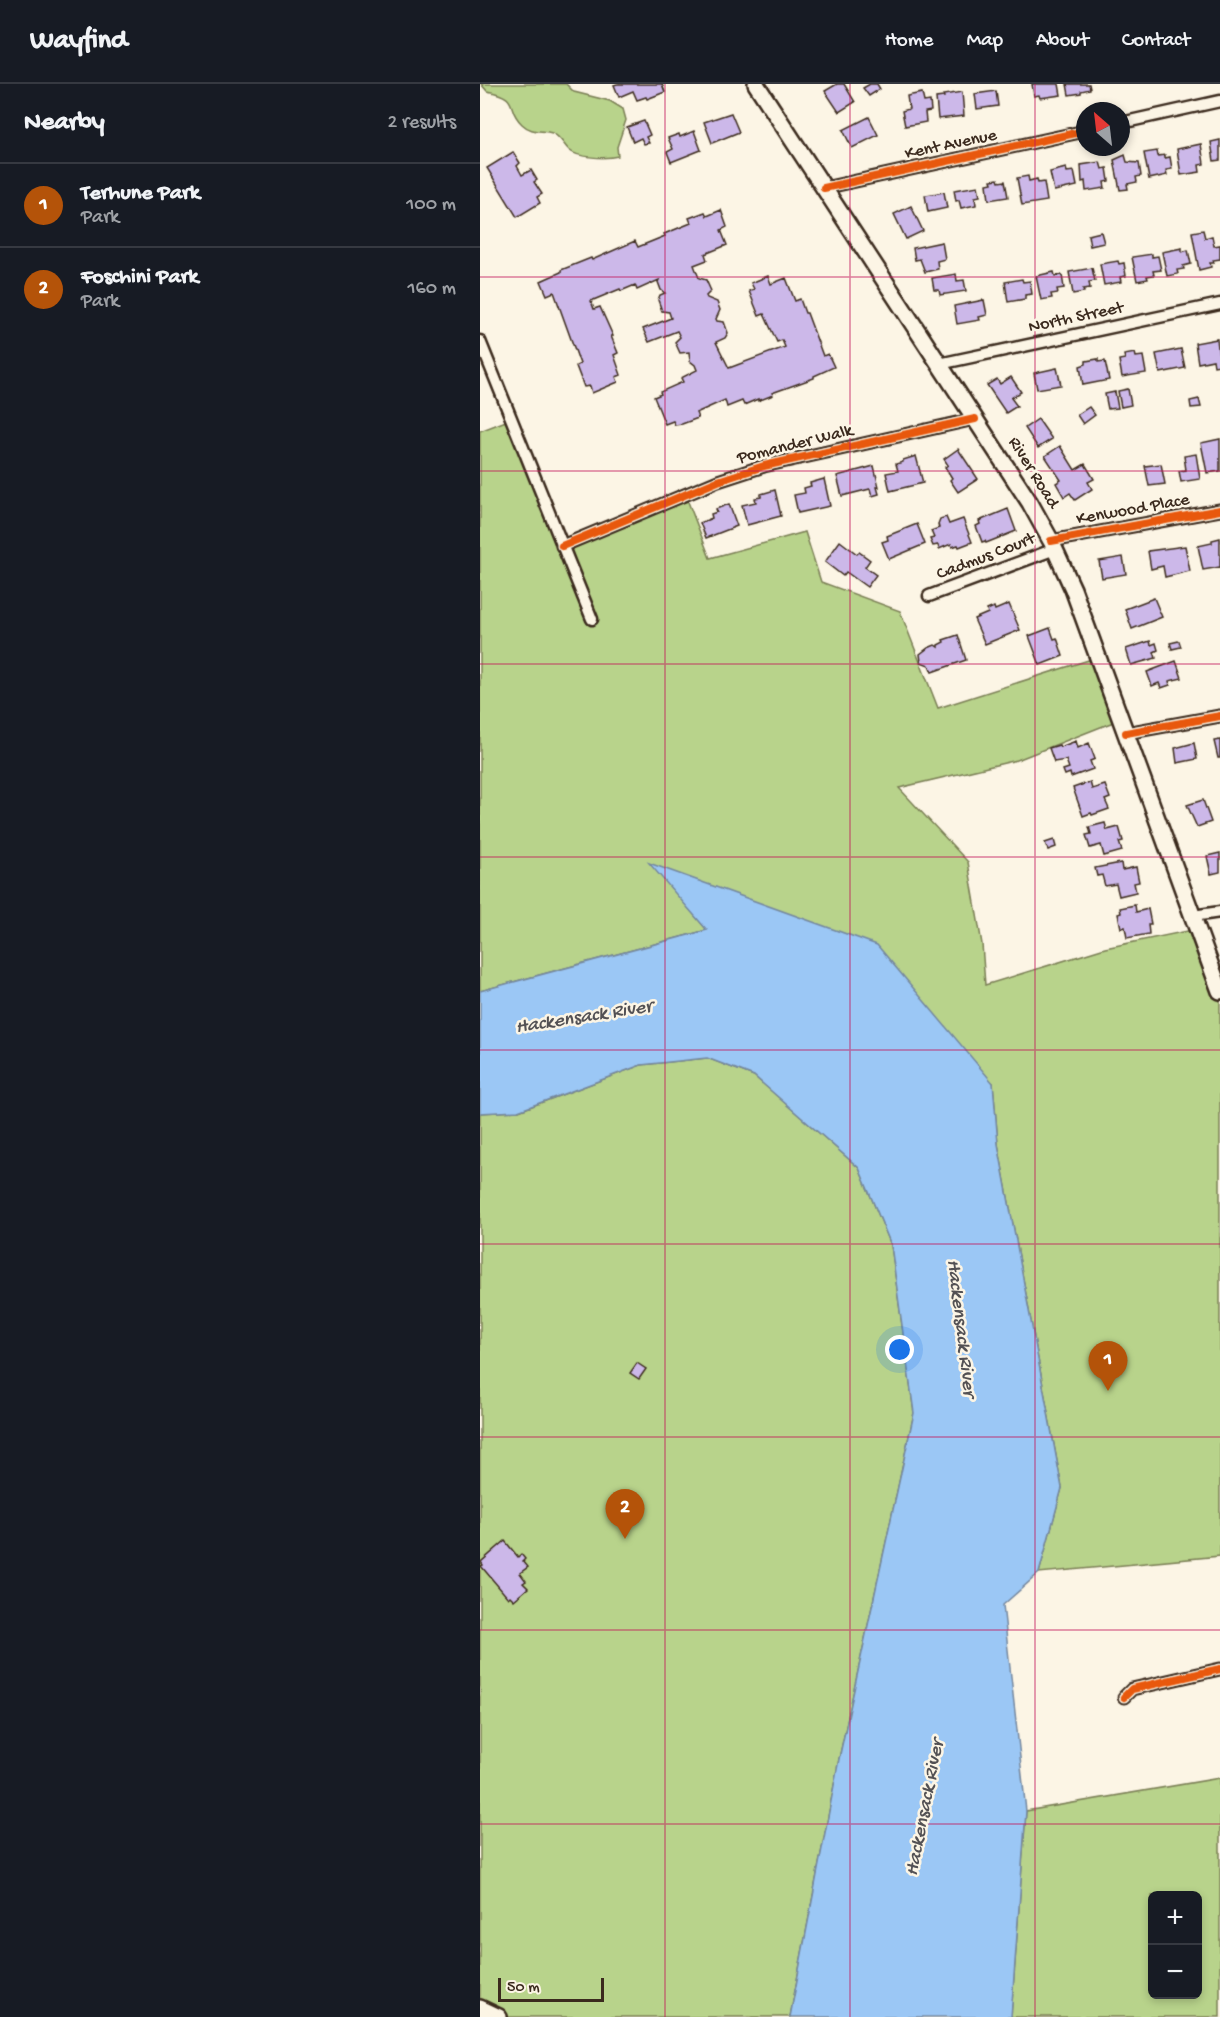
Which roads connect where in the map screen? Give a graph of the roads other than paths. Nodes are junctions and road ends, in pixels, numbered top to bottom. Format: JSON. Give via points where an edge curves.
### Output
{"nodes":[{"id":1,"x":756,"y":84,"type":"edge"},
{"id":2,"x":1220,"y":101,"type":"edge"},
{"id":3,"x":1130,"y":121,"type":"edge"},
{"id":4,"x":1076,"y":133,"type":"edge"},
{"id":5,"x":824,"y":188,"type":"junction"},
{"id":6,"x":1220,"y":304,"type":"edge"},
{"id":7,"x":480,"y":341,"type":"edge"},
{"id":8,"x":939,"y":364,"type":"junction"},
{"id":9,"x":975,"y":419,"type":"junction"},
{"id":10,"x":1220,"y":510,"type":"edge"},
{"id":11,"x":1053,"y":545,"type":"junction"},
{"id":12,"x":562,"y":546,"type":"junction"},
{"id":13,"x":929,"y":596,"type":"dead end"},
{"id":14,"x":592,"y":619,"type":"dead end"},
{"id":15,"x":1220,"y":716,"type":"edge"},
{"id":16,"x":1126,"y":733,"type":"junction"},
{"id":17,"x":1220,"y":912,"type":"edge"},
{"id":18,"x":1193,"y":916,"type":"junction"},
{"id":19,"x":1220,"y":991,"type":"edge"},
{"id":20,"x":1220,"y":1669,"type":"edge"},
{"id":21,"x":1124,"y":1697,"type":"dead end"},
{"id":22,"x":480,"y":2008,"type":"edge"},
{"id":23,"x":499,"y":2017,"type":"edge"}],
"edges":[{"from":1,"to":5,"type":"main road","name":"River Road"},
{"from":2,"to":3,"type":"street"},
{"from":4,"to":5,"type":"street","name":"Kent Avenue"},
{"from":5,"to":8,"type":"main road","name":"River Road"},
{"from":6,"to":8,"type":"street","name":"North Street"},
{"from":7,"to":12,"type":"street"},
{"from":8,"to":9,"type":"main road","name":"River Road"},
{"from":9,"to":11,"type":"main road","name":"River Road"},
{"from":9,"to":12,"type":"street","name":"Pomander Walk","via":[[764,465]]},
{"from":10,"to":11,"type":"street","name":"Kenwood Place"},
{"from":11,"to":13,"type":"street","name":"Cadmus Court"},
{"from":11,"to":16,"type":"main road","name":"River Road"},
{"from":12,"to":14,"type":"street"},
{"from":15,"to":16,"type":"street"},
{"from":16,"to":18,"type":"main road","name":"River Road"},
{"from":17,"to":18,"type":"street"},
{"from":18,"to":19,"type":"main road","name":"River Road"},
{"from":20,"to":21,"type":"street","via":[[1132,1689]]},
{"from":22,"to":23,"type":"main road"}]}
